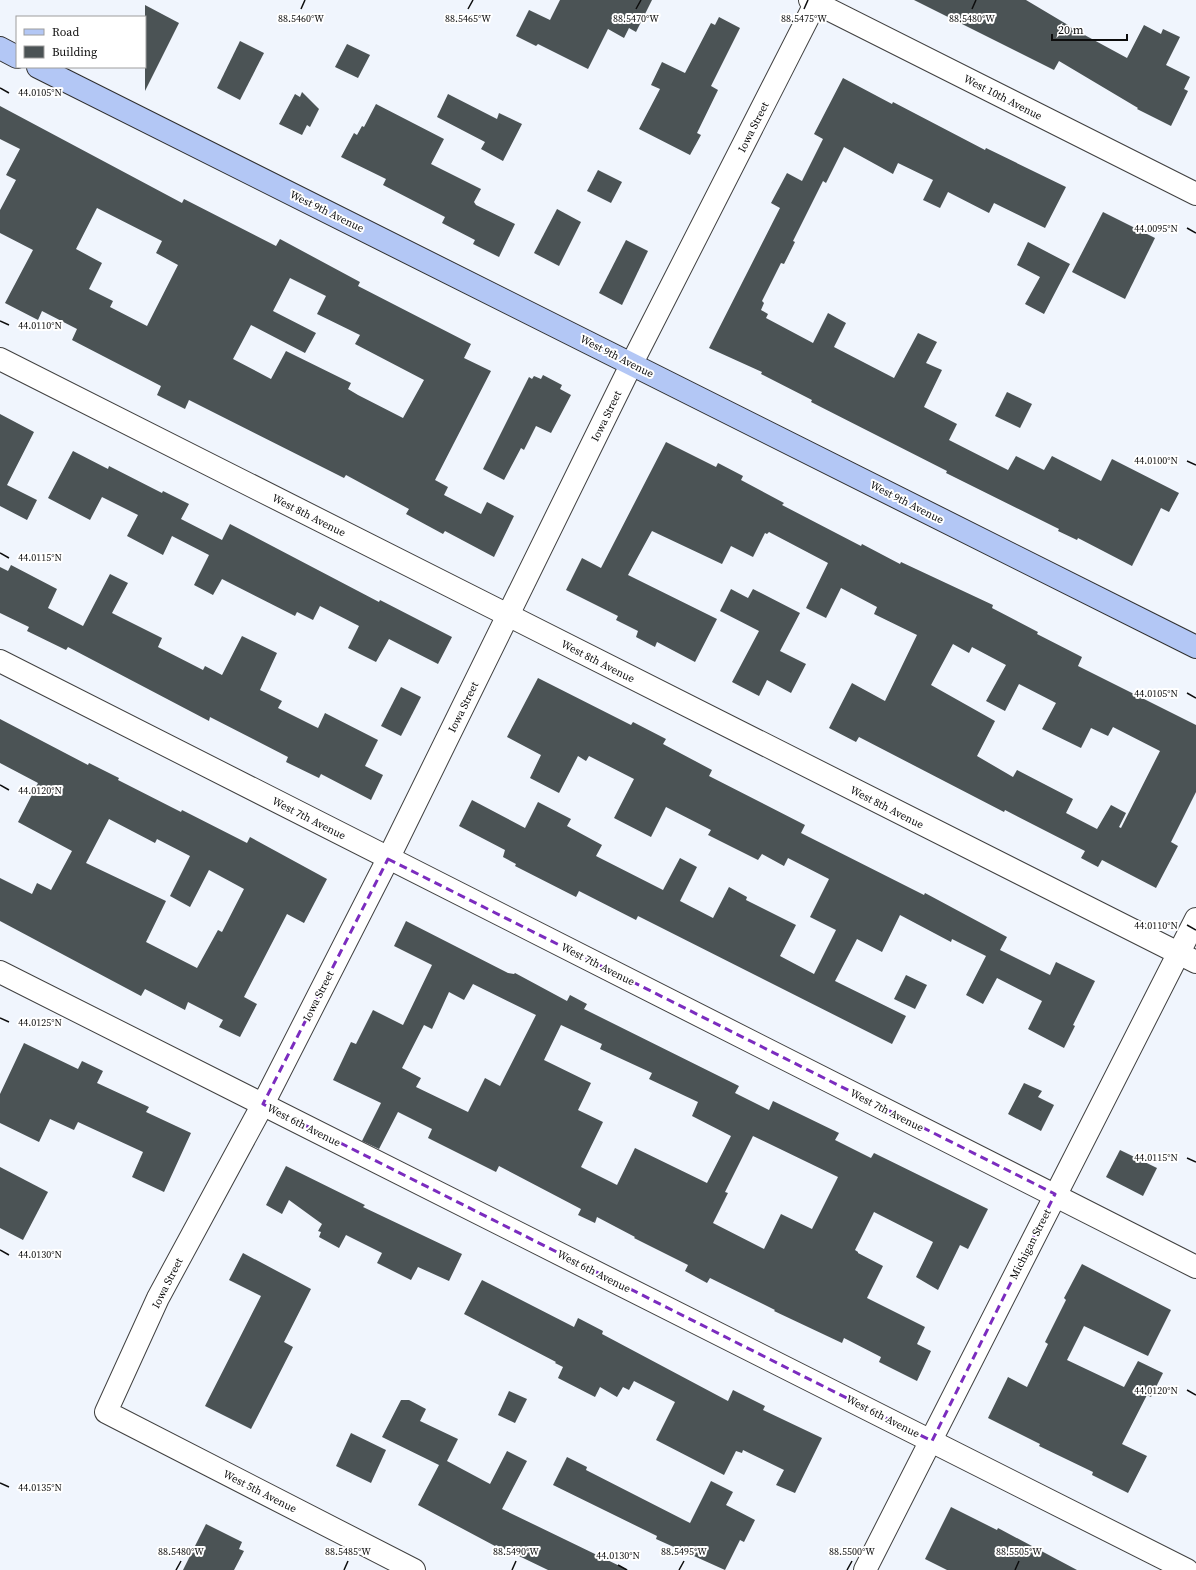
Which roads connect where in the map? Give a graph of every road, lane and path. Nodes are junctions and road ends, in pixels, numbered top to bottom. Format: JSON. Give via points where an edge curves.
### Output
{"nodes":[{"id":1,"x":815,"y":1,"type":"edge"},
{"id":2,"x":0,"y":48,"type":"edge"},
{"id":3,"x":16,"y":56,"type":"edge"},
{"id":4,"x":40,"y":68,"type":"edge"},
{"id":5,"x":1196,"y":194,"type":"edge"},
{"id":6,"x":0,"y":359,"type":"edge"},
{"id":7,"x":632,"y":363,"type":"junction"},
{"id":8,"x":508,"y":616,"type":"junction"},
{"id":9,"x":1196,"y":647,"type":"edge"},
{"id":10,"x":0,"y":661,"type":"edge"},
{"id":11,"x":388,"y":859,"type":"junction"},
{"id":12,"x":1196,"y":918,"type":"edge"},
{"id":13,"x":1188,"y":958,"type":"edge"},
{"id":14,"x":0,"y":972,"type":"edge"},
{"id":15,"x":263,"y":1104,"type":"junction"},
{"id":16,"x":1055,"y":1194,"type":"junction"},
{"id":17,"x":1196,"y":1267,"type":"edge"},
{"id":18,"x":106,"y":1412,"type":"joint"},
{"id":19,"x":932,"y":1440,"type":"junction"},
{"id":20,"x":414,"y":1570,"type":"edge"},
{"id":21,"x":865,"y":1570,"type":"edge"},
{"id":22,"x":1187,"y":1570,"type":"edge"}],
"edges":[{"from":1,"to":5,"type":"street","name":"West 10th Avenue"},
{"from":1,"to":7,"type":"street","name":"Iowa Street"},
{"from":2,"to":3,"type":"main road"},
{"from":4,"to":7,"type":"main road","name":"West 9th Avenue"},
{"from":6,"to":8,"type":"street","name":"West 8th Avenue"},
{"from":7,"to":8,"type":"street","name":"Iowa Street"},
{"from":7,"to":9,"type":"main road","name":"West 9th Avenue"},
{"from":8,"to":11,"type":"street","name":"Iowa Street"},
{"from":8,"to":13,"type":"street","name":"West 8th Avenue"},
{"from":10,"to":11,"type":"street","name":"West 7th Avenue"},
{"from":11,"to":15,"type":"street","name":"Iowa Street"},
{"from":11,"to":16,"type":"street","name":"West 7th Avenue"},
{"from":12,"to":13,"type":"street","name":"Michigan Street"},
{"from":13,"to":16,"type":"street","name":"Michigan Street"},
{"from":14,"to":15,"type":"street","name":"West 6th Avenue"},
{"from":15,"to":18,"type":"street","name":"Iowa Street","via":[[158,1298]]},
{"from":15,"to":19,"type":"street","name":"West 6th Avenue"},
{"from":16,"to":17,"type":"street","name":"West 7th Avenue"},
{"from":16,"to":19,"type":"street","name":"Michigan Street"},
{"from":18,"to":20,"type":"street","name":"West 5th Avenue"},
{"from":19,"to":21,"type":"street","name":"Michigan Street"},
{"from":19,"to":22,"type":"street","name":"West 6th Avenue"}]}
